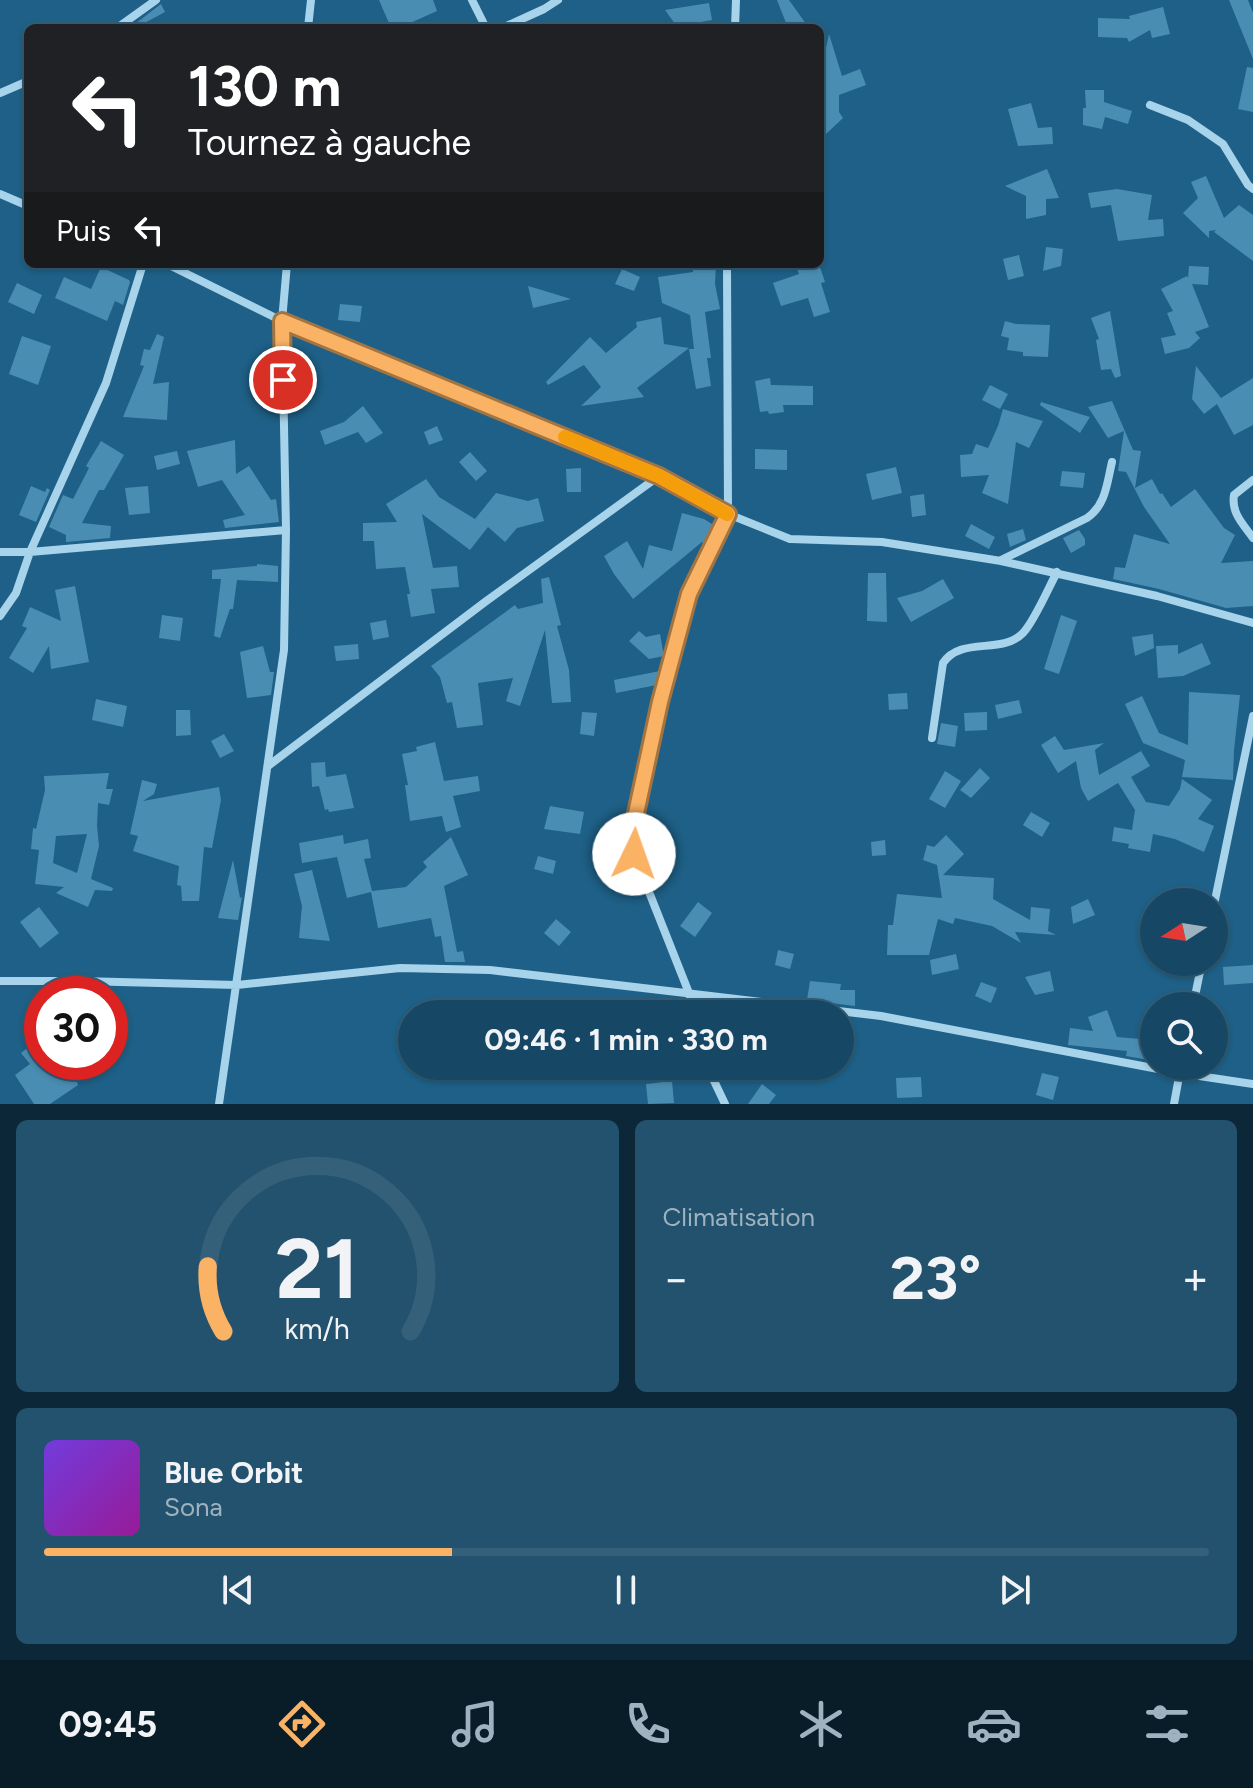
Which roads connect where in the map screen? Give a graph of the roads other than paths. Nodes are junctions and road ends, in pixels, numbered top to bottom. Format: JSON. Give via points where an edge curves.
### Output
{"nodes":[{"id":1,"x":156,"y":0,"type":"edge"},
{"id":2,"x":311,"y":0,"type":"edge"},
{"id":3,"x":472,"y":0,"type":"edge"},
{"id":4,"x":558,"y":0,"type":"edge"},
{"id":5,"x":736,"y":0,"type":"edge"},
{"id":6,"x":546,"y":4,"type":"edge"},
{"id":7,"x":123,"y":24,"type":"edge"},
{"id":8,"x":308,"y":24,"type":"edge"},
{"id":9,"x":484,"y":24,"type":"edge"},
{"id":10,"x":509,"y":24,"type":"edge"},
{"id":11,"x":735,"y":24,"type":"edge"},
{"id":12,"x":24,"y":83,"type":"edge"},
{"id":13,"x":0,"y":93,"type":"edge"},
{"id":14,"x":1150,"y":105,"type":"dead end"},
{"id":15,"x":1253,"y":189,"type":"edge"},
{"id":16,"x":0,"y":194,"type":"edge"},
{"id":17,"x":24,"y":204,"type":"edge"},
{"id":18,"x":142,"y":268,"type":"edge"},
{"id":19,"x":175,"y":268,"type":"edge"},
{"id":20,"x":287,"y":268,"type":"edge"},
{"id":21,"x":727,"y":268,"type":"edge"},
{"id":22,"x":282,"y":321,"type":"junction"},
{"id":23,"x":1112,"y":462,"type":"dead end"},
{"id":24,"x":659,"y":476,"type":"junction"},
{"id":25,"x":1253,"y":480,"type":"edge"},
{"id":26,"x":728,"y":514,"type":"junction"},
{"id":27,"x":286,"y":530,"type":"junction"},
{"id":28,"x":1253,"y":538,"type":"edge"},
{"id":29,"x":0,"y":552,"type":"edge"},
{"id":30,"x":30,"y":552,"type":"junction"},
{"id":31,"x":1001,"y":561,"type":"junction"},
{"id":32,"x":1057,"y":572,"type":"junction"},
{"id":33,"x":0,"y":616,"type":"edge"},
{"id":34,"x":1253,"y":623,"type":"edge"},
{"id":35,"x":1253,"y":716,"type":"edge"},
{"id":36,"x":932,"y":738,"type":"dead end"},
{"id":37,"x":267,"y":767,"type":"junction"},
{"id":38,"x":1218,"y":888,"type":"edge"},
{"id":39,"x":0,"y":981,"type":"edge"},
{"id":40,"x":237,"y":985,"type":"junction"},
{"id":41,"x":689,"y":993,"type":"junction"},
{"id":42,"x":691,"y":1000,"type":"edge"},
{"id":43,"x":1140,"y":1063,"type":"edge"},
{"id":44,"x":1228,"y":1079,"type":"edge"},
{"id":45,"x":714,"y":1080,"type":"edge"},
{"id":46,"x":1178,"y":1080,"type":"edge"},
{"id":47,"x":1253,"y":1084,"type":"edge"},
{"id":48,"x":219,"y":1104,"type":"edge"},
{"id":49,"x":725,"y":1104,"type":"edge"},
{"id":50,"x":1174,"y":1104,"type":"edge"}],
"edges":[{"from":1,"to":7,"type":"street"},
{"from":2,"to":8,"type":"street"},
{"from":3,"to":9,"type":"street"},
{"from":4,"to":6,"type":"street"},
{"from":5,"to":11,"type":"street"},
{"from":6,"to":10,"type":"street"},
{"from":12,"to":13,"type":"street"},
{"from":14,"to":15,"type":"street","via":[[1188,120],[1223,144]]},
{"from":16,"to":17,"type":"street"},
{"from":18,"to":30,"type":"street","via":[[106,383]]},
{"from":19,"to":22,"type":"street"},
{"from":20,"to":22,"type":"street"},
{"from":21,"to":26,"type":"street"},
{"from":22,"to":24,"type":"street"},
{"from":22,"to":27,"type":"street"},
{"from":23,"to":31,"type":"street","via":[[1097,512]]},
{"from":24,"to":26,"type":"street"},
{"from":24,"to":37,"type":"street"},
{"from":25,"to":28,"type":"street","via":[[1234,495],[1233,505]]},
{"from":26,"to":31,"type":"street","via":[[790,539],[882,542]]},
{"from":26,"to":41,"type":"street","via":[[689,594],[632,832],[634,854]]},
{"from":27,"to":30,"type":"street"},
{"from":27,"to":37,"type":"street","via":[[284,650]]},
{"from":29,"to":30,"type":"street"},
{"from":30,"to":33,"type":"street","via":[[16,593]]},
{"from":31,"to":32,"type":"street"},
{"from":32,"to":34,"type":"street"},
{"from":32,"to":36,"type":"street","via":[[1023,633],[1010,642],[948,655]]},
{"from":35,"to":38,"type":"street"},
{"from":37,"to":40,"type":"street"},
{"from":39,"to":40,"type":"street"},
{"from":40,"to":41,"type":"street","via":[[400,968],[490,970]]},
{"from":40,"to":48,"type":"street"},
{"from":41,"to":42,"type":"street"},
{"from":41,"to":43,"type":"street","via":[[881,1016]]},
{"from":44,"to":47,"type":"street"},
{"from":45,"to":49,"type":"street"},
{"from":46,"to":50,"type":"street"}]}
